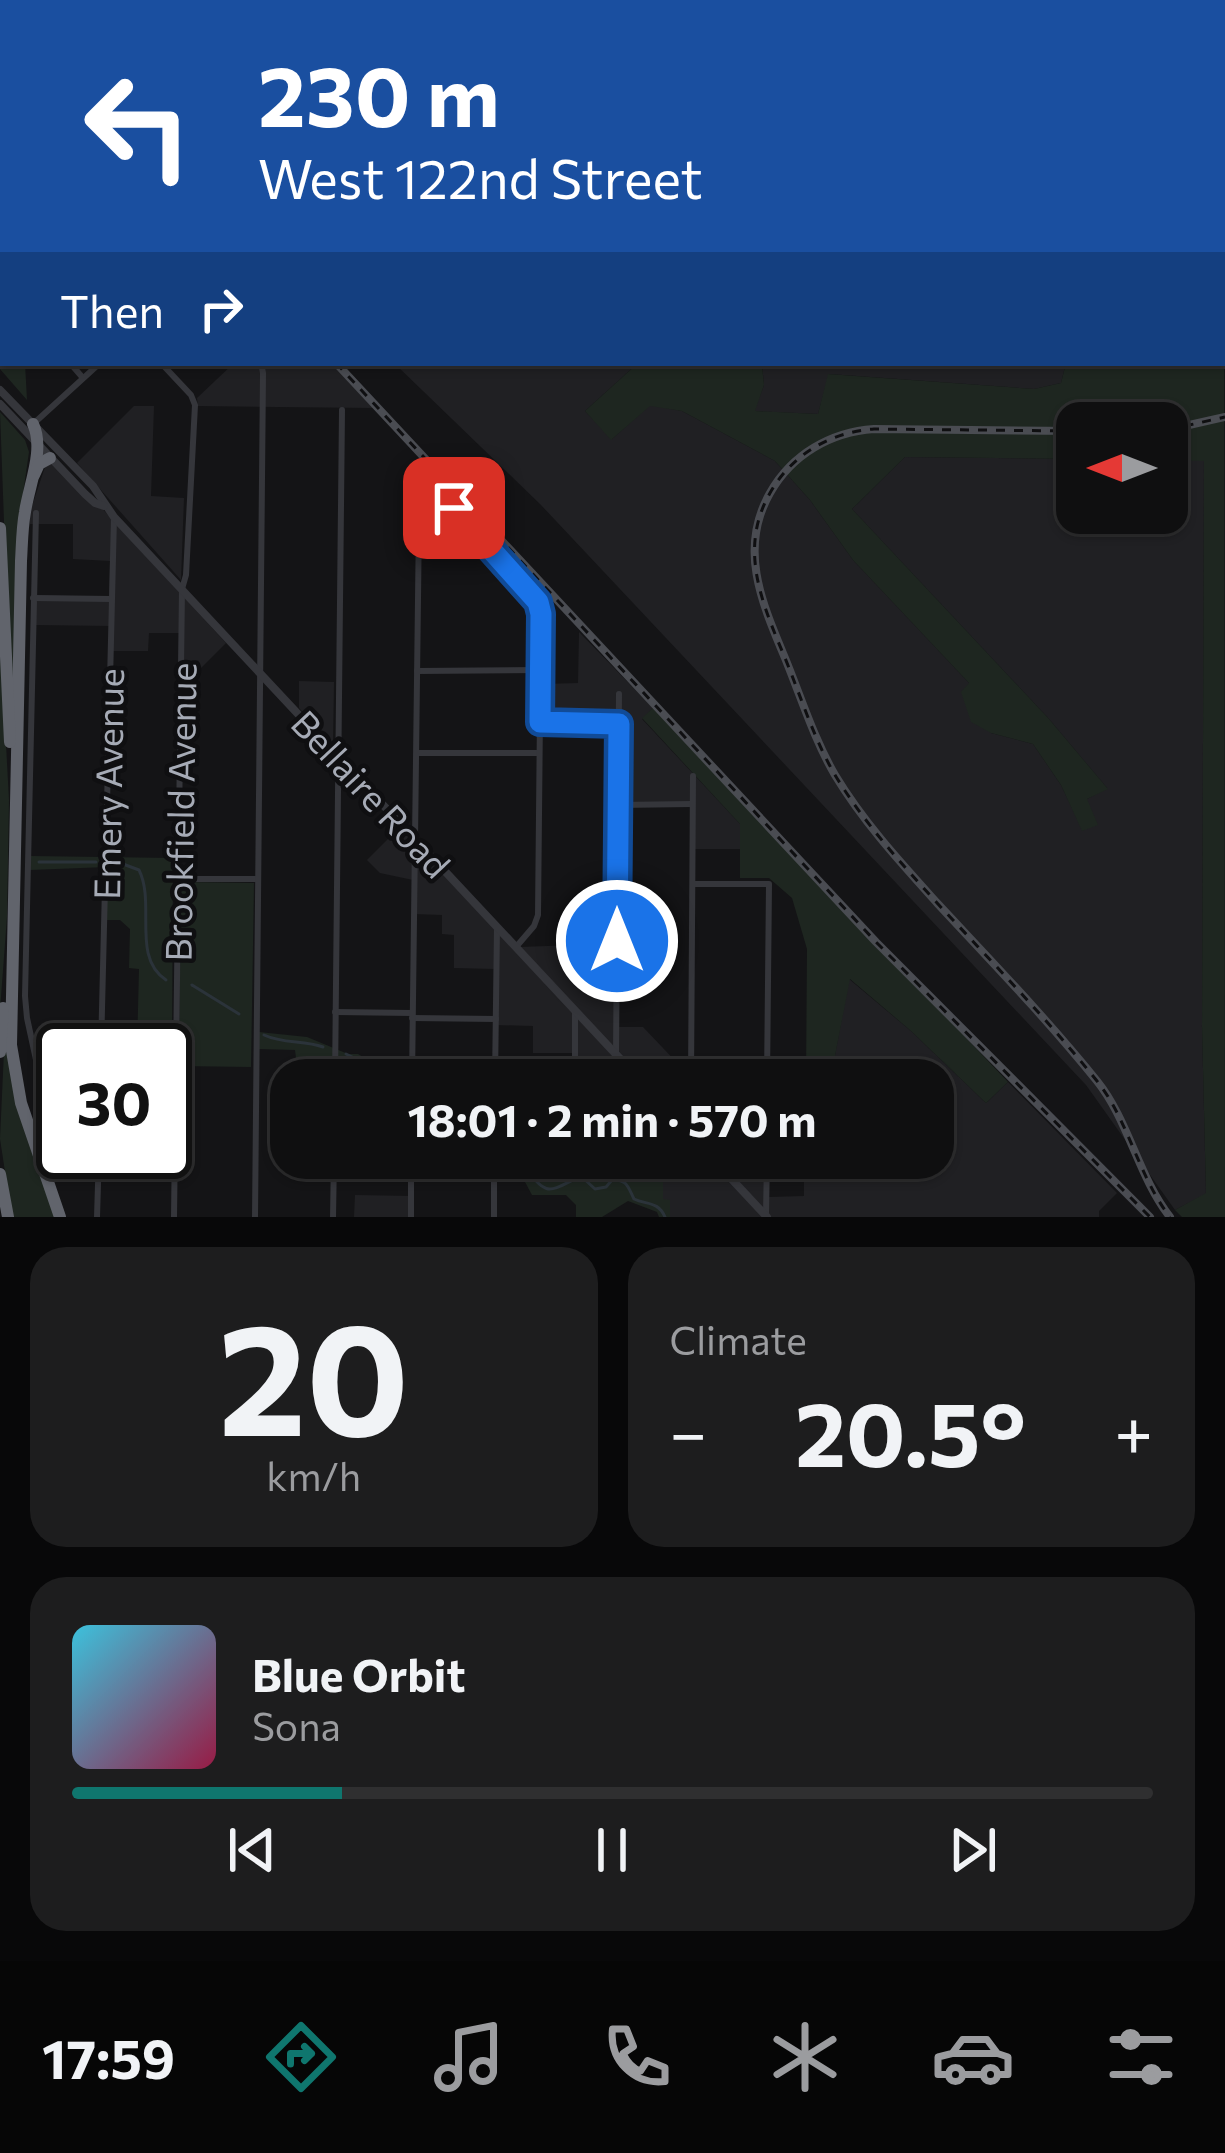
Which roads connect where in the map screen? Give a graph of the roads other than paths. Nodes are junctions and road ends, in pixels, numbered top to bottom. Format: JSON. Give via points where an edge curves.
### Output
{"nodes":[{"id":1,"x":73,"y":366,"type":"edge"},
{"id":2,"x":97,"y":366,"type":"edge"},
{"id":3,"x":164,"y":366,"type":"edge"},
{"id":4,"x":261,"y":366,"type":"edge"},
{"id":5,"x":84,"y":378,"type":"junction"},
{"id":6,"x":0,"y":389,"type":"edge"},
{"id":7,"x":0,"y":404,"type":"edge"},
{"id":8,"x":342,"y":410,"type":"dead end"},
{"id":9,"x":29,"y":427,"type":"junction"},
{"id":10,"x":38,"y":444,"type":"junction"},
{"id":11,"x":50,"y":458,"type":"junction"},
{"id":12,"x":29,"y":488,"type":"junction"},
{"id":13,"x":104,"y":506,"type":"junction"},
{"id":14,"x":36,"y":513,"type":"dead end"},
{"id":15,"x":114,"y":518,"type":"junction"},
{"id":16,"x":0,"y":528,"type":"edge"},
{"id":17,"x":182,"y":589,"type":"junction"},
{"id":18,"x":33,"y":598,"type":"junction"},
{"id":19,"x":111,"y":599,"type":"junction"},
{"id":20,"x":417,"y":670,"type":"junction"},
{"id":21,"x":541,"y":670,"type":"junction"},
{"id":22,"x":261,"y":674,"type":"junction"},
{"id":23,"x":619,"y":694,"type":"dead end"},
{"id":24,"x":540,"y":722,"type":"junction"},
{"id":25,"x":619,"y":724,"type":"junction"},
{"id":26,"x":540,"y":753,"type":"junction"},
{"id":27,"x":417,"y":754,"type":"junction"},
{"id":28,"x":338,"y":758,"type":"junction"},
{"id":29,"x":693,"y":776,"type":"dead end"},
{"id":30,"x":693,"y":803,"type":"junction"},
{"id":31,"x":618,"y":805,"type":"junction"},
{"id":32,"x":14,"y":809,"type":"junction"},
{"id":33,"x":416,"y":839,"type":"junction"},
{"id":34,"x":179,"y":879,"type":"junction"},
{"id":35,"x":257,"y":879,"type":"junction"},
{"id":36,"x":13,"y":881,"type":"junction"},
{"id":37,"x":693,"y":884,"type":"junction"},
{"id":38,"x":497,"y":927,"type":"junction"},
{"id":39,"x":516,"y":947,"type":"junction"},
{"id":40,"x":335,"y":1012,"type":"junction"},
{"id":41,"x":575,"y":1012,"type":"junction"},
{"id":42,"x":412,"y":1016,"type":"junction"},
{"id":43,"x":496,"y":1019,"type":"junction"},
{"id":44,"x":102,"y":1023,"type":"edge"},
{"id":45,"x":0,"y":1052,"type":"edge"},
{"id":46,"x":36,"y":1052,"type":"edge"},
{"id":47,"x":616,"y":1054,"type":"junction"},
{"id":48,"x":334,"y":1059,"type":"edge"},
{"id":49,"x":412,"y":1059,"type":"edge"},
{"id":50,"x":495,"y":1059,"type":"edge"},
{"id":51,"x":574,"y":1059,"type":"edge"},
{"id":52,"x":621,"y":1059,"type":"edge"},
{"id":53,"x":691,"y":1059,"type":"edge"},
{"id":54,"x":767,"y":1059,"type":"edge"},
{"id":55,"x":0,"y":1174,"type":"edge"},
{"id":56,"x":99,"y":1179,"type":"edge"},
{"id":57,"x":334,"y":1179,"type":"edge"},
{"id":58,"x":411,"y":1179,"type":"edge"},
{"id":59,"x":494,"y":1179,"type":"edge"},
{"id":60,"x":732,"y":1179,"type":"edge"},
{"id":61,"x":766,"y":1179,"type":"edge"},
{"id":62,"x":767,"y":1216,"type":"edge"},
{"id":63,"x":8,"y":1217,"type":"edge"},
{"id":64,"x":60,"y":1217,"type":"edge"},
{"id":65,"x":98,"y":1217,"type":"edge"},
{"id":66,"x":174,"y":1217,"type":"edge"},
{"id":67,"x":255,"y":1217,"type":"edge"},
{"id":68,"x":333,"y":1217,"type":"edge"},
{"id":69,"x":411,"y":1217,"type":"edge"},
{"id":70,"x":494,"y":1217,"type":"edge"}],
"edges":[{"from":1,"to":5,"type":"street"},
{"from":2,"to":5,"type":"street"},
{"from":3,"to":17,"type":"street","name":"Brookfield Avenue","via":[[195,408]]},
{"from":4,"to":22,"type":"street"},
{"from":5,"to":9,"type":"street"},
{"from":6,"to":9,"type":"street","name":"Bellaire Road"},
{"from":7,"to":9,"type":"street","name":"Bellaire Road"},
{"from":8,"to":28,"type":"street"},
{"from":9,"to":10,"type":"highway"},
{"from":9,"to":13,"type":"street","name":"Bellaire Road"},
{"from":10,"to":11,"type":"street","name":"Bellaire Road"},
{"from":10,"to":12,"type":"highway"},
{"from":11,"to":12,"type":"highway","via":[[37,466]]},
{"from":11,"to":13,"type":"street","name":"Bellaire Road"},
{"from":12,"to":32,"type":"highway"},
{"from":13,"to":15,"type":"street","name":"Bellaire Road"},
{"from":14,"to":18,"type":"street"},
{"from":15,"to":17,"type":"street","name":"Bellaire Road"},
{"from":15,"to":19,"type":"street","name":"Emery Avenue"},
{"from":16,"to":32,"type":"highway"},
{"from":17,"to":22,"type":"street","name":"Bellaire Road"},
{"from":17,"to":34,"type":"street","name":"Brookfield Avenue"},
{"from":18,"to":19,"type":"street"},
{"from":18,"to":46,"type":"street","via":[[25,996]]},
{"from":19,"to":44,"type":"street","name":"Emery Avenue"},
{"from":20,"to":21,"type":"street"},
{"from":20,"to":21,"type":"street","via":[[418,519],[434,489],[538,602]]},
{"from":20,"to":27,"type":"street"},
{"from":21,"to":24,"type":"street"},
{"from":22,"to":28,"type":"street","name":"Bellaire Road"},
{"from":22,"to":35,"type":"street"},
{"from":23,"to":25,"type":"street"},
{"from":24,"to":25,"type":"street"},
{"from":24,"to":26,"type":"street"},
{"from":25,"to":31,"type":"street"},
{"from":26,"to":27,"type":"street"},
{"from":26,"to":39,"type":"street","via":[[538,914]]},
{"from":27,"to":33,"type":"street"},
{"from":28,"to":33,"type":"street","name":"Bellaire Road"},
{"from":28,"to":40,"type":"street"},
{"from":29,"to":30,"type":"street"},
{"from":30,"to":31,"type":"street"},
{"from":30,"to":37,"type":"street"},
{"from":31,"to":47,"type":"street"},
{"from":32,"to":36,"type":"highway"},
{"from":33,"to":38,"type":"street","name":"Bellaire Road"},
{"from":33,"to":42,"type":"street"},
{"from":34,"to":35,"type":"street"},
{"from":34,"to":66,"type":"street","name":"Brookfield Avenue"},
{"from":35,"to":67,"type":"street"},
{"from":36,"to":45,"type":"highway"},
{"from":36,"to":64,"type":"highway","via":[[13,1064]]},
{"from":37,"to":53,"type":"street"},
{"from":37,"to":54,"type":"street","via":[[769,884]]},
{"from":38,"to":39,"type":"street","name":"Bellaire Road"},
{"from":38,"to":43,"type":"street"},
{"from":39,"to":41,"type":"street","name":"Bellaire Road"},
{"from":40,"to":42,"type":"street"},
{"from":40,"to":48,"type":"street"},
{"from":41,"to":47,"type":"street","name":"Bellaire Road"},
{"from":41,"to":51,"type":"street"},
{"from":42,"to":43,"type":"street"},
{"from":42,"to":49,"type":"street"},
{"from":43,"to":50,"type":"street"},
{"from":47,"to":52,"type":"street","name":"Bellaire Road"},
{"from":55,"to":63,"type":"highway"},
{"from":56,"to":65,"type":"street"},
{"from":57,"to":68,"type":"street"},
{"from":58,"to":69,"type":"street"},
{"from":59,"to":70,"type":"street"},
{"from":60,"to":62,"type":"street"},
{"from":61,"to":62,"type":"street"}]}
